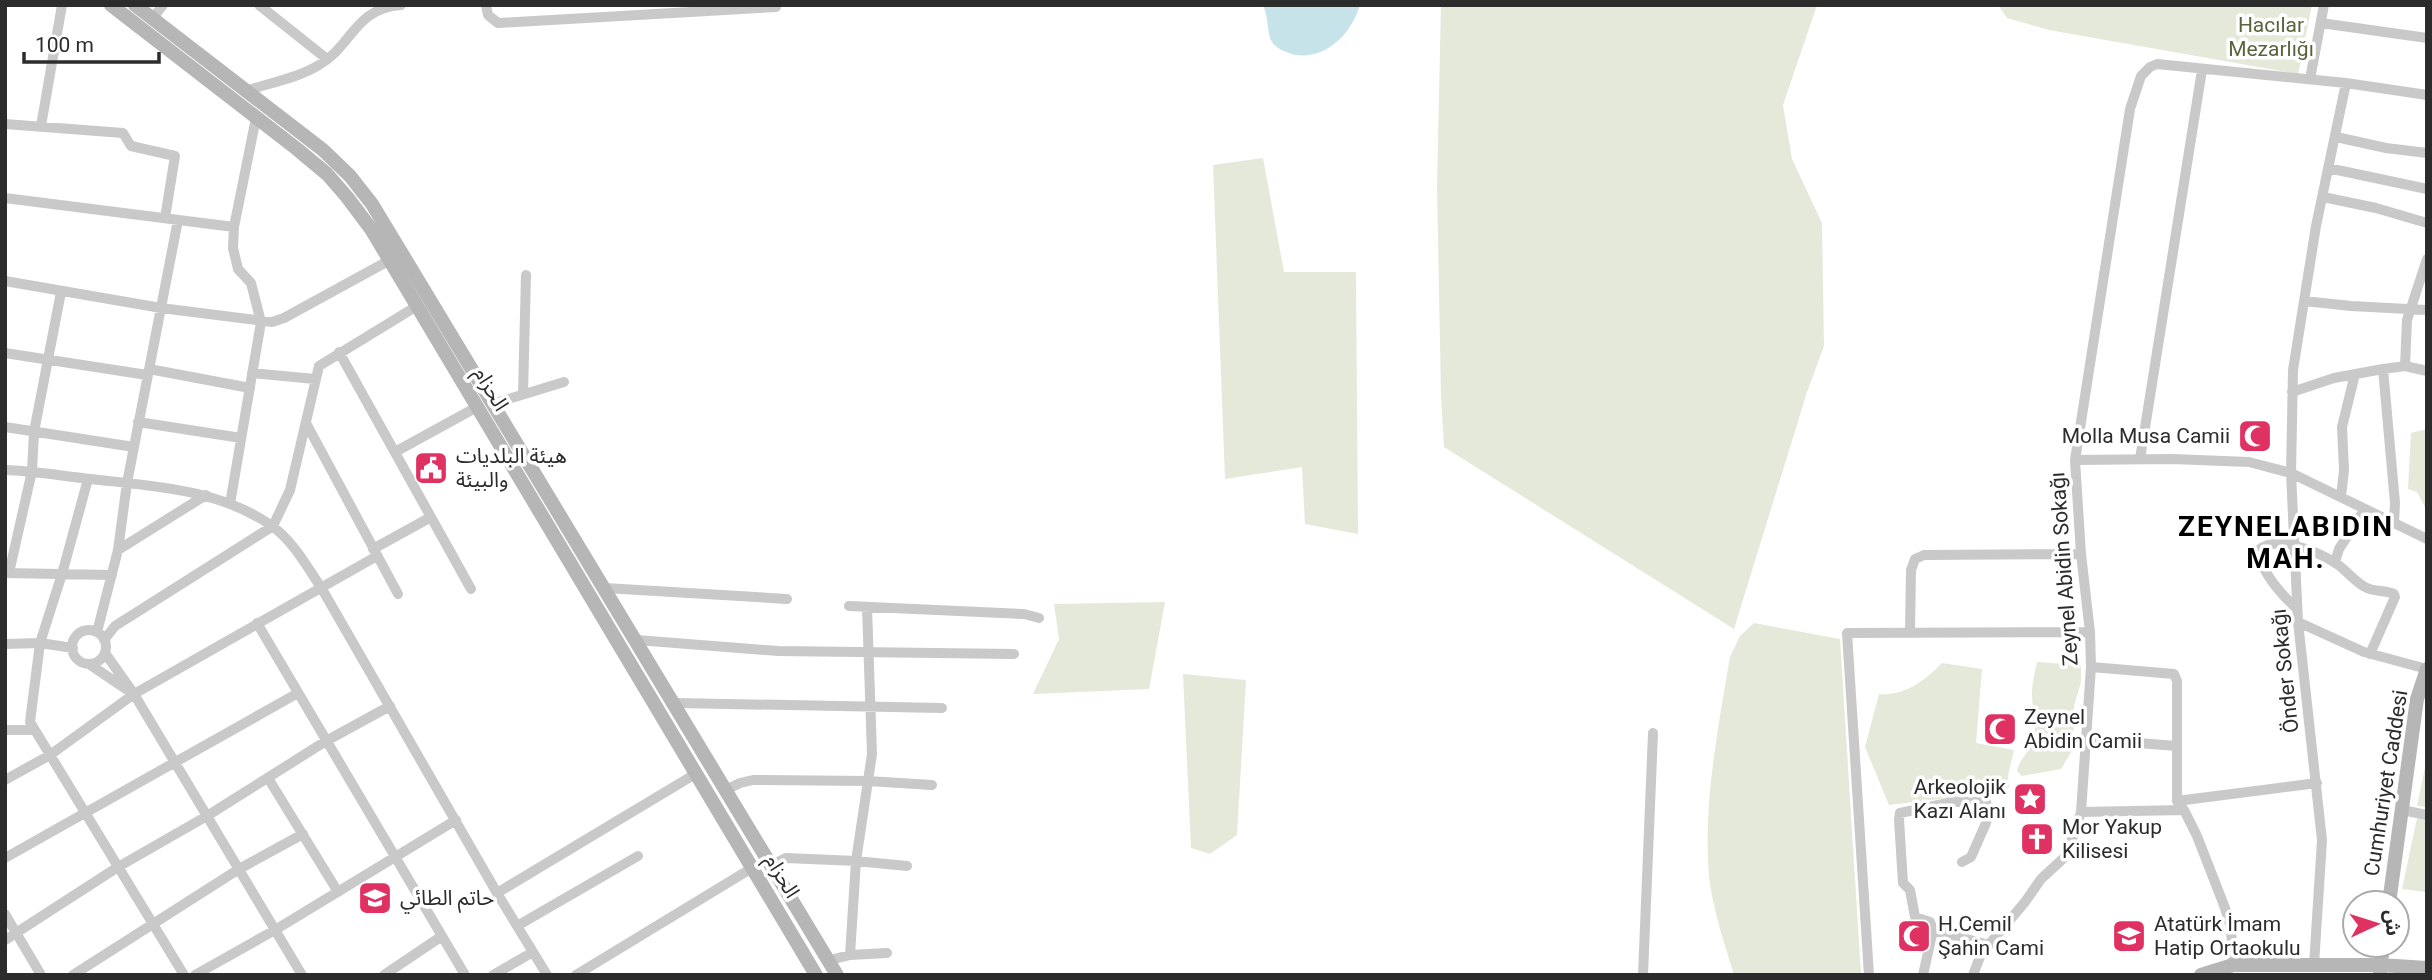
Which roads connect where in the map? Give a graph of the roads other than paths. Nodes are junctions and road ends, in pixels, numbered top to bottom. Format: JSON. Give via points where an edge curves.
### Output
{"nodes":[{"id":1,"x":62,"y":5,"type":"edge"},
{"id":2,"x":111,"y":5,"type":"edge"},
{"id":3,"x":135,"y":5,"type":"edge"},
{"id":4,"x":163,"y":5,"type":"edge"},
{"id":5,"x":259,"y":5,"type":"edge"},
{"id":6,"x":401,"y":5,"type":"edge"},
{"id":7,"x":486,"y":5,"type":"edge"},
{"id":8,"x":2324,"y":5,"type":"edge"},
{"id":9,"x":387,"y":6,"type":"edge"},
{"id":10,"x":776,"y":7,"type":"edge"},
{"id":11,"x":370,"y":8,"type":"edge"},
{"id":12,"x":636,"y":10,"type":"edge"},
{"id":13,"x":152,"y":19,"type":"junction"},
{"id":14,"x":2321,"y":23,"type":"junction"},
{"id":15,"x":2427,"y":38,"type":"edge"},
{"id":16,"x":327,"y":59,"type":"junction"},
{"id":17,"x":2202,"y":70,"type":"junction"},
{"id":18,"x":2311,"y":79,"type":"junction"},
{"id":19,"x":2346,"y":83,"type":"junction"},
{"id":20,"x":246,"y":91,"type":"junction"},
{"id":21,"x":2427,"y":95,"type":"edge"},
{"id":22,"x":256,"y":118,"type":"junction"},
{"id":23,"x":5,"y":124,"type":"edge"},
{"id":24,"x":41,"y":126,"type":"junction"},
{"id":25,"x":2336,"y":137,"type":"junction"},
{"id":26,"x":2427,"y":153,"type":"edge"},
{"id":27,"x":2328,"y":168,"type":"junction"},
{"id":28,"x":2427,"y":189,"type":"edge"},
{"id":29,"x":2323,"y":197,"type":"junction"},
{"id":30,"x":5,"y":198,"type":"edge"},
{"id":31,"x":165,"y":218,"type":"junction"},
{"id":32,"x":178,"y":220,"type":"junction"},
{"id":33,"x":2427,"y":223,"type":"edge"},
{"id":34,"x":234,"y":227,"type":"junction"},
{"id":35,"x":2427,"y":259,"type":"edge"},
{"id":36,"x":390,"y":260,"type":"junction"},
{"id":37,"x":526,"y":275,"type":"dead end"},
{"id":38,"x":5,"y":281,"type":"edge"},
{"id":39,"x":61,"y":292,"type":"junction"},
{"id":40,"x":2304,"y":301,"type":"junction"},
{"id":41,"x":418,"y":306,"type":"junction"},
{"id":42,"x":161,"y":308,"type":"junction"},
{"id":43,"x":2411,"y":308,"type":"junction"},
{"id":44,"x":2427,"y":310,"type":"edge"},
{"id":45,"x":261,"y":322,"type":"junction"},
{"id":46,"x":339,"y":352,"type":"junction"},
{"id":47,"x":5,"y":353,"type":"edge"},
{"id":48,"x":48,"y":358,"type":"junction"},
{"id":49,"x":2405,"y":366,"type":"junction"},
{"id":50,"x":2383,"y":369,"type":"junction"},
{"id":51,"x":2427,"y":371,"type":"edge"},
{"id":52,"x":148,"y":372,"type":"junction"},
{"id":53,"x":253,"y":373,"type":"junction"},
{"id":54,"x":2355,"y":374,"type":"junction"},
{"id":55,"x":315,"y":379,"type":"junction"},
{"id":56,"x":564,"y":382,"type":"dead end"},
{"id":57,"x":250,"y":388,"type":"junction"},
{"id":58,"x":2292,"y":392,"type":"junction"},
{"id":59,"x":523,"y":394,"type":"junction"},
{"id":60,"x":492,"y":404,"type":"junction"},
{"id":61,"x":477,"y":407,"type":"junction"},
{"id":62,"x":138,"y":422,"type":"junction"},
{"id":63,"x":306,"y":423,"type":"junction"},
{"id":64,"x":5,"y":427,"type":"edge"},
{"id":65,"x":34,"y":432,"type":"junction"},
{"id":66,"x":242,"y":438,"type":"junction"},
{"id":67,"x":134,"y":447,"type":"junction"},
{"id":68,"x":395,"y":452,"type":"junction"},
{"id":69,"x":2140,"y":459,"type":"junction"},
{"id":70,"x":2075,"y":460,"type":"junction"},
{"id":71,"x":5,"y":470,"type":"edge"},
{"id":72,"x":32,"y":471,"type":"junction"},
{"id":73,"x":2291,"y":473,"type":"junction"},
{"id":74,"x":88,"y":479,"type":"junction"},
{"id":75,"x":127,"y":483,"type":"junction"},
{"id":76,"x":206,"y":495,"type":"junction"},
{"id":77,"x":2341,"y":497,"type":"junction"},
{"id":78,"x":230,"y":504,"type":"junction"},
{"id":79,"x":2365,"y":509,"type":"junction"},
{"id":80,"x":431,"y":517,"type":"junction"},
{"id":81,"x":2394,"y":523,"type":"junction"},
{"id":82,"x":273,"y":526,"type":"junction"},
{"id":83,"x":2427,"y":539,"type":"edge"},
{"id":84,"x":2294,"y":544,"type":"junction"},
{"id":85,"x":118,"y":550,"type":"junction"},
{"id":86,"x":375,"y":553,"type":"junction"},
{"id":87,"x":2081,"y":554,"type":"junction"},
{"id":88,"x":2335,"y":562,"type":"junction"},
{"id":89,"x":7,"y":573,"type":"edge"},
{"id":90,"x":62,"y":574,"type":"junction"},
{"id":91,"x":112,"y":575,"type":"junction"},
{"id":92,"x":605,"y":588,"type":"junction"},
{"id":93,"x":322,"y":589,"type":"junction"},
{"id":94,"x":471,"y":589,"type":"dead end"},
{"id":95,"x":398,"y":594,"type":"dead end"},
{"id":96,"x":787,"y":599,"type":"dead end"},
{"id":97,"x":849,"y":606,"type":"dead end"},
{"id":98,"x":867,"y":607,"type":"junction"},
{"id":99,"x":2297,"y":609,"type":"junction"},
{"id":100,"x":1039,"y":618,"type":"dead end"},
{"id":101,"x":2298,"y":622,"type":"junction"},
{"id":102,"x":257,"y":623,"type":"junction"},
{"id":103,"x":1910,"y":631,"type":"junction"},
{"id":104,"x":2090,"y":632,"type":"junction"},
{"id":105,"x":100,"y":636,"type":"junction"},
{"id":106,"x":637,"y":640,"type":"junction"},
{"id":107,"x":5,"y":643,"type":"edge"},
{"id":108,"x":40,"y":643,"type":"junction"},
{"id":109,"x":73,"y":648,"type":"junction"},
{"id":110,"x":105,"y":653,"type":"junction"},
{"id":111,"x":868,"y":653,"type":"junction"},
{"id":112,"x":1014,"y":654,"type":"dead end"},
{"id":113,"x":2370,"y":654,"type":"junction"},
{"id":114,"x":89,"y":664,"type":"junction"},
{"id":115,"x":2091,"y":667,"type":"junction"},
{"id":116,"x":2427,"y":669,"type":"edge"},
{"id":117,"x":298,"y":693,"type":"junction"},
{"id":118,"x":134,"y":694,"type":"junction"},
{"id":119,"x":2422,"y":700,"type":"edge"},
{"id":120,"x":676,"y":703,"type":"junction"},
{"id":121,"x":390,"y":706,"type":"junction"},
{"id":122,"x":870,"y":708,"type":"junction"},
{"id":123,"x":942,"y":708,"type":"dead end"},
{"id":124,"x":5,"y":730,"type":"edge"},
{"id":125,"x":34,"y":730,"type":"junction"},
{"id":126,"x":1653,"y":733,"type":"dead end"},
{"id":127,"x":2086,"y":738,"type":"junction"},
{"id":128,"x":327,"y":741,"type":"junction"},
{"id":129,"x":2177,"y":746,"type":"junction"},
{"id":130,"x":50,"y":755,"type":"junction"},
{"id":131,"x":174,"y":762,"type":"junction"},
{"id":132,"x":697,"y":773,"type":"junction"},
{"id":133,"x":268,"y":778,"type":"junction"},
{"id":134,"x":5,"y":780,"type":"edge"},
{"id":135,"x":868,"y":781,"type":"junction"},
{"id":136,"x":2317,"y":783,"type":"junction"},
{"id":137,"x":932,"y":785,"type":"dead end"},
{"id":138,"x":726,"y":790,"type":"junction"},
{"id":139,"x":2181,"y":806,"type":"junction"},
{"id":140,"x":2402,"y":810,"type":"junction"},
{"id":141,"x":2081,"y":812,"type":"junction"},
{"id":142,"x":85,"y":813,"type":"junction"},
{"id":143,"x":2427,"y":815,"type":"edge"},
{"id":144,"x":207,"y":816,"type":"junction"},
{"id":145,"x":456,"y":820,"type":"junction"},
{"id":146,"x":303,"y":834,"type":"junction"},
{"id":147,"x":638,"y":856,"type":"dead end"},
{"id":148,"x":396,"y":857,"type":"junction"},
{"id":149,"x":5,"y":858,"type":"edge"},
{"id":150,"x":856,"y":861,"type":"junction"},
{"id":151,"x":1962,"y":862,"type":"dead end"},
{"id":152,"x":772,"y":865,"type":"junction"},
{"id":153,"x":907,"y":866,"type":"dead end"},
{"id":154,"x":118,"y":867,"type":"junction"},
{"id":155,"x":752,"y":868,"type":"junction"},
{"id":156,"x":239,"y":869,"type":"junction"},
{"id":157,"x":2391,"y":889,"type":"edge"},
{"id":158,"x":338,"y":892,"type":"junction"},
{"id":159,"x":497,"y":893,"type":"junction"},
{"id":160,"x":5,"y":914,"type":"edge"},
{"id":161,"x":153,"y":924,"type":"junction"},
{"id":162,"x":517,"y":926,"type":"junction"},
{"id":163,"x":275,"y":930,"type":"junction"},
{"id":164,"x":1933,"y":930,"type":"junction"},
{"id":165,"x":17,"y":933,"type":"junction"},
{"id":166,"x":443,"y":936,"type":"junction"},
{"id":167,"x":5,"y":940,"type":"edge"},
{"id":168,"x":1989,"y":945,"type":"junction"},
{"id":169,"x":533,"y":952,"type":"junction"},
{"id":170,"x":887,"y":953,"type":"dead end"},
{"id":171,"x":850,"y":955,"type":"junction"},
{"id":172,"x":831,"y":960,"type":"junction"},
{"id":173,"x":2237,"y":968,"type":"edge"},
{"id":174,"x":2323,"y":968,"type":"edge"},
{"id":175,"x":2427,"y":968,"type":"edge"},
{"id":176,"x":2380,"y":970,"type":"edge"},
{"id":177,"x":2209,"y":973,"type":"edge"},
{"id":178,"x":300,"y":974,"type":"edge"},
{"id":179,"x":387,"y":974,"type":"edge"},
{"id":180,"x":41,"y":975,"type":"edge"},
{"id":181,"x":73,"y":975,"type":"edge"},
{"id":182,"x":184,"y":975,"type":"edge"},
{"id":183,"x":195,"y":975,"type":"edge"},
{"id":184,"x":465,"y":975,"type":"edge"},
{"id":185,"x":493,"y":975,"type":"edge"},
{"id":186,"x":547,"y":975,"type":"edge"},
{"id":187,"x":576,"y":975,"type":"edge"},
{"id":188,"x":817,"y":975,"type":"edge"},
{"id":189,"x":838,"y":975,"type":"edge"},
{"id":190,"x":1643,"y":975,"type":"edge"},
{"id":191,"x":1869,"y":975,"type":"edge"},
{"id":192,"x":1923,"y":975,"type":"edge"},
{"id":193,"x":1973,"y":975,"type":"edge"}],
"edges":[{"from":1,"to":24,"type":"street"},
{"from":2,"to":22,"type":"main road","name":"الحزام"},
{"from":3,"to":13,"type":"main road","name":"الحزام"},
{"from":4,"to":13,"type":"street"},
{"from":5,"to":16,"type":"street"},
{"from":6,"to":9,"type":"street"},
{"from":7,"to":12,"type":"street","via":[[488,15],[498,23]]},
{"from":8,"to":14,"type":"street"},
{"from":9,"to":11,"type":"street"},
{"from":10,"to":12,"type":"street"},
{"from":11,"to":16,"type":"street"},
{"from":13,"to":20,"type":"main road","name":"الحزام"},
{"from":14,"to":15,"type":"street"},
{"from":14,"to":18,"type":"street"},
{"from":16,"to":20,"type":"street"},
{"from":17,"to":18,"type":"street"},
{"from":17,"to":69,"type":"street"},
{"from":17,"to":70,"type":"street","name":"Zeynel Abidin Sokağı","via":[[2157,64],[2141,76],[2134,93]]},
{"from":18,"to":19,"type":"street"},
{"from":19,"to":21,"type":"street"},
{"from":19,"to":25,"type":"street","name":"Önder Sokağı"},
{"from":20,"to":60,"type":"main road","name":"الحزام","via":[[323,150],[361,189]]},
{"from":22,"to":34,"type":"street"},
{"from":22,"to":36,"type":"main road","name":"الحزام","via":[[336,184]]},
{"from":23,"to":24,"type":"street"},
{"from":24,"to":31,"type":"street","via":[[122,133],[131,146],[175,156]]},
{"from":25,"to":26,"type":"street"},
{"from":25,"to":27,"type":"street","name":"Önder Sokağı"},
{"from":27,"to":28,"type":"street"},
{"from":27,"to":29,"type":"street","name":"Önder Sokağı"},
{"from":29,"to":33,"type":"street"},
{"from":29,"to":40,"type":"street","name":"Önder Sokağı"},
{"from":30,"to":31,"type":"street"},
{"from":31,"to":32,"type":"street"},
{"from":32,"to":34,"type":"street"},
{"from":32,"to":42,"type":"street"},
{"from":34,"to":45,"type":"street","via":[[235,260],[251,282]]},
{"from":35,"to":43,"type":"street"},
{"from":36,"to":41,"type":"main road","name":"الحزام"},
{"from":36,"to":45,"type":"street","via":[[284,318]]},
{"from":37,"to":59,"type":"street"},
{"from":38,"to":39,"type":"street"},
{"from":39,"to":42,"type":"street"},
{"from":39,"to":48,"type":"street"},
{"from":40,"to":43,"type":"street"},
{"from":40,"to":58,"type":"street","name":"Önder Sokağı"},
{"from":41,"to":46,"type":"street"},
{"from":41,"to":61,"type":"main road","name":"الحزام"},
{"from":42,"to":45,"type":"street"},
{"from":42,"to":52,"type":"street"},
{"from":43,"to":44,"type":"street"},
{"from":43,"to":49,"type":"street"},
{"from":45,"to":53,"type":"street"},
{"from":46,"to":55,"type":"street","via":[[319,366]]},
{"from":46,"to":68,"type":"street"},
{"from":47,"to":48,"type":"street"},
{"from":48,"to":52,"type":"street"},
{"from":48,"to":65,"type":"street"},
{"from":49,"to":50,"type":"street"},
{"from":49,"to":51,"type":"street"},
{"from":50,"to":54,"type":"street"},
{"from":50,"to":81,"type":"street"},
{"from":52,"to":57,"type":"street"},
{"from":52,"to":62,"type":"street"},
{"from":53,"to":55,"type":"street"},
{"from":53,"to":57,"type":"street"},
{"from":54,"to":58,"type":"street"},
{"from":54,"to":77,"type":"street","via":[[2342,427]]},
{"from":55,"to":63,"type":"street"},
{"from":56,"to":59,"type":"street"},
{"from":57,"to":66,"type":"street"},
{"from":58,"to":73,"type":"street","name":"Önder Sokağı"},
{"from":59,"to":60,"type":"street"},
{"from":60,"to":92,"type":"main road","name":"الحزام"},
{"from":61,"to":68,"type":"street"},
{"from":61,"to":132,"type":"main road","name":"الحزام"},
{"from":62,"to":66,"type":"street"},
{"from":62,"to":67,"type":"street"},
{"from":63,"to":82,"type":"street","via":[[290,490]]},
{"from":63,"to":86,"type":"street"},
{"from":64,"to":65,"type":"street"},
{"from":65,"to":67,"type":"street"},
{"from":65,"to":72,"type":"street"},
{"from":66,"to":78,"type":"street"},
{"from":67,"to":75,"type":"street"},
{"from":68,"to":80,"type":"street"},
{"from":69,"to":70,"type":"street"},
{"from":69,"to":73,"type":"street","via":[[2249,462]]},
{"from":70,"to":87,"type":"street","name":"Zeynel Abidin Sokağı"},
{"from":71,"to":72,"type":"street"},
{"from":72,"to":74,"type":"street"},
{"from":72,"to":89,"type":"street"},
{"from":73,"to":77,"type":"street"},
{"from":73,"to":84,"type":"street","name":"Önder Sokağı"},
{"from":74,"to":75,"type":"street"},
{"from":74,"to":90,"type":"street"},
{"from":75,"to":76,"type":"street"},
{"from":75,"to":85,"type":"street"},
{"from":76,"to":78,"type":"street"},
{"from":76,"to":85,"type":"street"},
{"from":77,"to":79,"type":"street"},
{"from":78,"to":82,"type":"street"},
{"from":79,"to":81,"type":"street"},
{"from":79,"to":88,"type":"street"},
{"from":80,"to":86,"type":"street"},
{"from":80,"to":94,"type":"street"},
{"from":81,"to":83,"type":"street"},
{"from":82,"to":93,"type":"street"},
{"from":82,"to":105,"type":"street"},
{"from":84,"to":88,"type":"street"},
{"from":84,"to":99,"type":"street","name":"Önder Sokağı"},
{"from":84,"to":99,"type":"street","via":[[2264,546],[2259,554],[2279,592]]},
{"from":85,"to":91,"type":"street"},
{"from":86,"to":93,"type":"street"},
{"from":86,"to":95,"type":"street"},
{"from":87,"to":103,"type":"street","via":[[1924,555],[1915,559]]},
{"from":87,"to":104,"type":"street","name":"Zeynel Abidin Sokağı"},
{"from":88,"to":113,"type":"street","via":[[2368,588],[2394,594]]},
{"from":89,"to":90,"type":"street"},
{"from":90,"to":91,"type":"street"},
{"from":90,"to":108,"type":"street"},
{"from":91,"to":105,"type":"street"},
{"from":92,"to":96,"type":"street"},
{"from":92,"to":106,"type":"main road","name":"الحزام"},
{"from":93,"to":102,"type":"street"},
{"from":93,"to":121,"type":"street"},
{"from":97,"to":98,"type":"street"},
{"from":98,"to":100,"type":"street"},
{"from":98,"to":111,"type":"street"},
{"from":99,"to":101,"type":"street","name":"Önder Sokağı"},
{"from":101,"to":113,"type":"street"},
{"from":101,"to":136,"type":"street","name":"Önder Sokağı"},
{"from":102,"to":117,"type":"street"},
{"from":102,"to":118,"type":"street"},
{"from":103,"to":104,"type":"street"},
{"from":103,"to":191,"type":"street","via":[[1847,633]]},
{"from":104,"to":115,"type":"street","name":"Zeynel Abidin Sokağı"},
{"from":105,"to":109,"type":"street","via":[[87,631],[78,635]]},
{"from":105,"to":110,"type":"street"},
{"from":106,"to":111,"type":"street"},
{"from":106,"to":120,"type":"main road","name":"الحزام"},
{"from":107,"to":108,"type":"street"},
{"from":108,"to":109,"type":"street"},
{"from":108,"to":125,"type":"street","via":[[30,722]]},
{"from":109,"to":114,"type":"street","via":[[76,657]]},
{"from":110,"to":114,"type":"street"},
{"from":110,"to":118,"type":"street"},
{"from":111,"to":112,"type":"street"},
{"from":111,"to":122,"type":"street"},
{"from":113,"to":116,"type":"street"},
{"from":114,"to":118,"type":"street"},
{"from":115,"to":127,"type":"street","name":"Zeynel Abidin Sokağı"},
{"from":115,"to":129,"type":"street","via":[[2174,674]]},
{"from":116,"to":119,"type":"main road","name":"Cumhuriyet Caddesi"},
{"from":117,"to":128,"type":"street"},
{"from":117,"to":131,"type":"street"},
{"from":118,"to":130,"type":"street"},
{"from":118,"to":131,"type":"street"},
{"from":119,"to":140,"type":"main road","name":"Cumhuriyet Caddesi"},
{"from":120,"to":122,"type":"street"},
{"from":120,"to":138,"type":"main road","name":"الحزام"},
{"from":121,"to":128,"type":"street"},
{"from":121,"to":145,"type":"street"},
{"from":122,"to":123,"type":"street"},
{"from":122,"to":135,"type":"street"},
{"from":124,"to":125,"type":"street"},
{"from":125,"to":130,"type":"street"},
{"from":126,"to":190,"type":"street"},
{"from":127,"to":129,"type":"street"},
{"from":127,"to":141,"type":"street","name":"Zeynel Abidin Sokağı"},
{"from":128,"to":133,"type":"street"},
{"from":128,"to":148,"type":"street"},
{"from":129,"to":139,"type":"street"},
{"from":130,"to":134,"type":"street"},
{"from":130,"to":142,"type":"street"},
{"from":131,"to":142,"type":"street"},
{"from":131,"to":144,"type":"street"},
{"from":132,"to":155,"type":"main road","name":"الحزام"},
{"from":132,"to":159,"type":"street"},
{"from":133,"to":144,"type":"street"},
{"from":133,"to":146,"type":"street"},
{"from":135,"to":137,"type":"street"},
{"from":135,"to":138,"type":"street","via":[[753,780]]},
{"from":135,"to":150,"type":"street"},
{"from":136,"to":139,"type":"street"},
{"from":136,"to":174,"type":"street","name":"Önder Sokağı"},
{"from":138,"to":152,"type":"main road","name":"الحزام"},
{"from":139,"to":141,"type":"street"},
{"from":139,"to":173,"type":"street","via":[[2225,908]]},
{"from":140,"to":143,"type":"street"},
{"from":140,"to":157,"type":"main road","name":"Cumhuriyet Caddesi"},
{"from":141,"to":168,"type":"street","name":"Zeynel Abidin Sokağı","via":[[2067,855],[2041,879]]},
{"from":142,"to":149,"type":"street"},
{"from":142,"to":154,"type":"street"},
{"from":144,"to":154,"type":"street"},
{"from":144,"to":156,"type":"street"},
{"from":145,"to":148,"type":"street"},
{"from":145,"to":159,"type":"street"},
{"from":146,"to":156,"type":"street"},
{"from":146,"to":158,"type":"street"},
{"from":147,"to":162,"type":"street"},
{"from":148,"to":158,"type":"street"},
{"from":148,"to":166,"type":"street"},
{"from":150,"to":152,"type":"street","via":[[786,858]]},
{"from":150,"to":153,"type":"street"},
{"from":150,"to":171,"type":"street"},
{"from":151,"to":164,"type":"street","via":[[1971,857],[1986,823],[1986,802],[1953,802],[1900,813],[1903,883],[1910,890],[1914,917],[1930,922]]},
{"from":152,"to":172,"type":"main road","name":"الحزام"},
{"from":154,"to":161,"type":"street"},
{"from":154,"to":165,"type":"street"},
{"from":155,"to":187,"type":"street"},
{"from":155,"to":188,"type":"main road","name":"الحزام"},
{"from":156,"to":161,"type":"street"},
{"from":156,"to":163,"type":"street"},
{"from":158,"to":163,"type":"street"},
{"from":159,"to":162,"type":"street"},
{"from":160,"to":165,"type":"street"},
{"from":161,"to":181,"type":"street"},
{"from":161,"to":182,"type":"street"},
{"from":162,"to":169,"type":"street"},
{"from":163,"to":178,"type":"street"},
{"from":163,"to":183,"type":"street"},
{"from":164,"to":168,"type":"street"},
{"from":164,"to":192,"type":"street"},
{"from":165,"to":167,"type":"street"},
{"from":165,"to":180,"type":"street"},
{"from":166,"to":179,"type":"street"},
{"from":166,"to":184,"type":"street"},
{"from":168,"to":193,"type":"street","name":"Zeynel Abidin Sokağı"},
{"from":169,"to":185,"type":"street"},
{"from":169,"to":186,"type":"street"},
{"from":170,"to":171,"type":"street"},
{"from":171,"to":172,"type":"street"},
{"from":172,"to":189,"type":"main road","name":"الحزام"},
{"from":173,"to":174,"type":"main road"},
{"from":173,"to":177,"type":"main road"},
{"from":174,"to":176,"type":"main road"},
{"from":175,"to":176,"type":"main road"}]}
